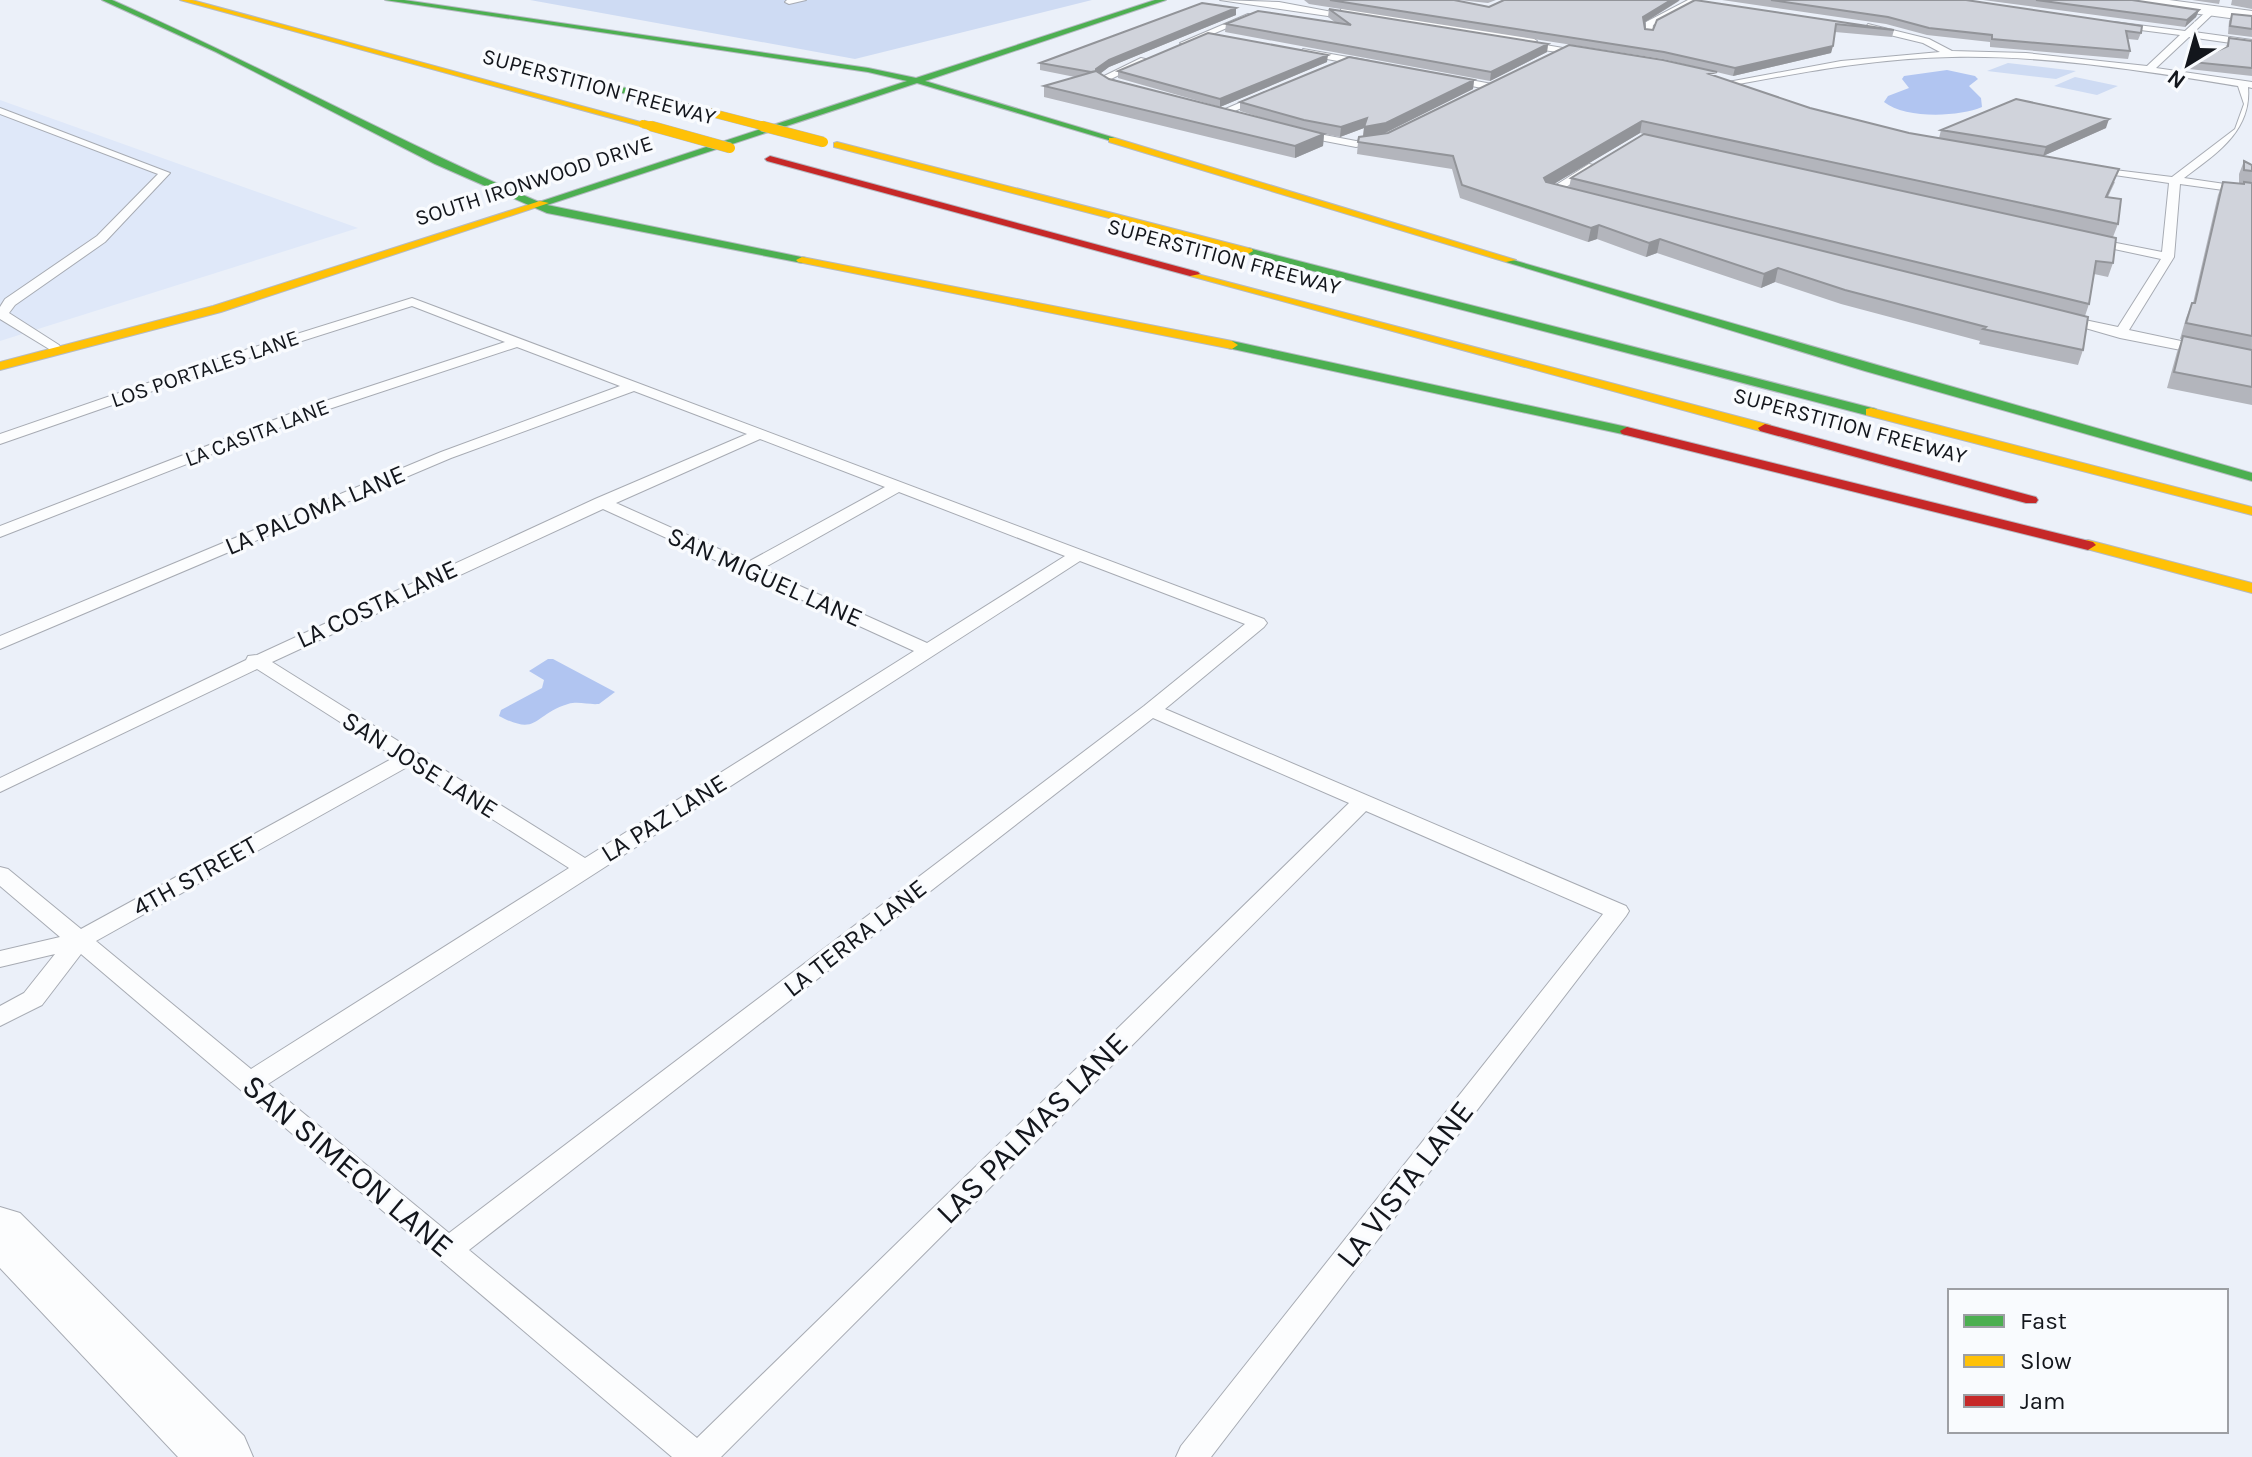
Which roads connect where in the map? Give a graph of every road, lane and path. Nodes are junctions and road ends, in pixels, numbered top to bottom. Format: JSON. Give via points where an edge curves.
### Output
{"nodes":[{"id":1,"x":106,"y":0,"type":"edge"},
{"id":2,"x":184,"y":0,"type":"edge"},
{"id":3,"x":389,"y":0,"type":"edge"},
{"id":4,"x":802,"y":0,"type":"edge"},
{"id":5,"x":1128,"y":0,"type":"edge"},
{"id":6,"x":1162,"y":0,"type":"edge"},
{"id":7,"x":1224,"y":0,"type":"edge"},
{"id":8,"x":1686,"y":0,"type":"edge"},
{"id":9,"x":1693,"y":0,"type":"edge"},
{"id":10,"x":2132,"y":0,"type":"edge"},
{"id":11,"x":1238,"y":1,"type":"edge"},
{"id":12,"x":1284,"y":1,"type":"edge"},
{"id":13,"x":789,"y":2,"type":"edge"},
{"id":14,"x":1707,"y":3,"type":"edge"},
{"id":15,"x":2212,"y":11,"type":"junction"},
{"id":16,"x":2252,"y":16,"type":"edge"},
{"id":17,"x":2112,"y":23,"type":"edge"},
{"id":18,"x":1856,"y":25,"type":"edge"},
{"id":19,"x":1649,"y":32,"type":"edge"},
{"id":20,"x":1206,"y":34,"type":"junction"},
{"id":21,"x":2189,"y":34,"type":"junction"},
{"id":22,"x":1235,"y":39,"type":"edge"},
{"id":23,"x":2252,"y":43,"type":"edge"},
{"id":24,"x":1291,"y":49,"type":"edge"},
{"id":25,"x":1169,"y":50,"type":"edge"},
{"id":26,"x":1568,"y":50,"type":"junction"},
{"id":27,"x":1950,"y":53,"type":"junction"},
{"id":28,"x":1156,"y":55,"type":"edge"},
{"id":29,"x":1599,"y":55,"type":"edge"},
{"id":30,"x":1348,"y":60,"type":"junction"},
{"id":31,"x":1542,"y":62,"type":"edge"},
{"id":32,"x":1377,"y":65,"type":"edge"},
{"id":33,"x":1334,"y":66,"type":"edge"},
{"id":34,"x":2150,"y":68,"type":"junction"},
{"id":35,"x":887,"y":74,"type":"junction"},
{"id":36,"x":1434,"y":76,"type":"edge"},
{"id":37,"x":1719,"y":79,"type":"edge"},
{"id":38,"x":588,"y":81,"type":"dead end"},
{"id":39,"x":918,"y":81,"type":"junction"},
{"id":40,"x":1505,"y":81,"type":"edge"},
{"id":41,"x":1733,"y":82,"type":"junction"},
{"id":42,"x":2247,"y":84,"type":"edge"},
{"id":43,"x":1492,"y":87,"type":"junction"},
{"id":44,"x":1128,"y":89,"type":"edge"},
{"id":45,"x":1277,"y":89,"type":"edge"},
{"id":46,"x":1760,"y":92,"type":"edge"},
{"id":47,"x":1478,"y":94,"type":"edge"},
{"id":48,"x":1205,"y":109,"type":"edge"},
{"id":49,"x":0,"y":111,"type":"edge"},
{"id":50,"x":1221,"y":113,"type":"junction"},
{"id":51,"x":1235,"y":117,"type":"edge"},
{"id":52,"x":1289,"y":131,"type":"edge"},
{"id":53,"x":1396,"y":135,"type":"edge"},
{"id":54,"x":652,"y":147,"type":"dead end"},
{"id":55,"x":1601,"y":162,"type":"edge"},
{"id":56,"x":2085,"y":168,"type":"edge"},
{"id":57,"x":2175,"y":180,"type":"junction"},
{"id":58,"x":534,"y":184,"type":"dead end"},
{"id":59,"x":2252,"y":191,"type":"edge"},
{"id":60,"x":505,"y":193,"type":"junction"},
{"id":61,"x":1581,"y":200,"type":"edge"},
{"id":62,"x":476,"y":203,"type":"dead end"},
{"id":63,"x":537,"y":206,"type":"junction"},
{"id":64,"x":2075,"y":236,"type":"edge"},
{"id":65,"x":2168,"y":257,"type":"junction"},
{"id":66,"x":149,"y":307,"type":"dead end"},
{"id":67,"x":2043,"y":315,"type":"edge"},
{"id":68,"x":2120,"y":334,"type":"junction"},
{"id":69,"x":518,"y":342,"type":"junction"},
{"id":70,"x":54,"y":348,"type":"junction"},
{"id":71,"x":2252,"y":360,"type":"edge"},
{"id":72,"x":0,"y":366,"type":"edge"},
{"id":73,"x":634,"y":386,"type":"junction"},
{"id":74,"x":760,"y":434,"type":"junction"},
{"id":75,"x":0,"y":439,"type":"edge"},
{"id":76,"x":2252,"y":477,"type":"edge"},
{"id":77,"x":898,"y":486,"type":"junction"},
{"id":78,"x":601,"y":502,"type":"junction"},
{"id":79,"x":2051,"y":505,"type":"dead end"},
{"id":80,"x":2252,"y":511,"type":"edge"},
{"id":81,"x":0,"y":532,"type":"edge"},
{"id":82,"x":1078,"y":555,"type":"junction"},
{"id":83,"x":749,"y":569,"type":"junction"},
{"id":84,"x":2252,"y":588,"type":"edge"},
{"id":85,"x":0,"y":643,"type":"edge"},
{"id":86,"x":930,"y":651,"type":"junction"},
{"id":87,"x":255,"y":660,"type":"junction"},
{"id":88,"x":1151,"y":710,"type":"junction"},
{"id":89,"x":409,"y":758,"type":"junction"},
{"id":90,"x":0,"y":786,"type":"edge"},
{"id":91,"x":1365,"y":800,"type":"junction"},
{"id":92,"x":585,"y":868,"type":"junction"},
{"id":93,"x":0,"y":874,"type":"edge"},
{"id":94,"x":79,"y":940,"type":"junction"},
{"id":95,"x":0,"y":959,"type":"edge"},
{"id":96,"x":0,"y":1017,"type":"edge"},
{"id":97,"x":249,"y":1083,"type":"junction"},
{"id":98,"x":0,"y":1230,"type":"edge"},
{"id":99,"x":448,"y":1250,"type":"junction"},
{"id":100,"x":221,"y":1457,"type":"edge"},
{"id":101,"x":698,"y":1457,"type":"edge"},
{"id":102,"x":1192,"y":1457,"type":"edge"}],
"edges":[{"from":1,"to":60,"type":"main road","via":[[194,38]]},
{"from":2,"to":79,"type":"main road","name":"SUPERSTITION FREEWAY","bridge":true},
{"from":3,"to":35,"type":"main road"},
{"from":4,"to":13,"type":"lane"},
{"from":5,"to":35,"type":"main road","name":"SOUTH IRONWOOD DRIVE"},
{"from":6,"to":39,"type":"main road","name":"SOUTH IRONWOOD DRIVE"},
{"from":7,"to":11,"type":"lane"},
{"from":8,"to":9,"type":"lane"},
{"from":9,"to":14,"type":"lane"},
{"from":9,"to":19,"type":"lane","via":[[1649,24]]},
{"from":10,"to":15,"type":"street"},
{"from":11,"to":12,"type":"lane"},
{"from":12,"to":20,"type":"lane"},
{"from":12,"to":26,"type":"lane"},
{"from":15,"to":16,"type":"street"},
{"from":15,"to":21,"type":"lane"},
{"from":17,"to":21,"type":"lane"},
{"from":18,"to":27,"type":"lane","via":[[1913,37]]},
{"from":20,"to":22,"type":"lane"},
{"from":20,"to":25,"type":"lane"},
{"from":21,"to":23,"type":"lane"},
{"from":21,"to":34,"type":"lane"},
{"from":24,"to":30,"type":"lane"},
{"from":26,"to":29,"type":"lane"},
{"from":26,"to":31,"type":"lane"},
{"from":27,"to":34,"type":"lane"},
{"from":27,"to":41,"type":"lane","via":[[1846,61]]},
{"from":28,"to":44,"type":"lane","via":[[1103,79]]},
{"from":30,"to":32,"type":"lane"},
{"from":30,"to":33,"type":"lane"},
{"from":34,"to":42,"type":"lane"},
{"from":35,"to":39,"type":"main road"},
{"from":35,"to":54,"type":"main road","name":"SOUTH IRONWOOD DRIVE"},
{"from":36,"to":43,"type":"lane"},
{"from":37,"to":41,"type":"lane"},
{"from":38,"to":80,"type":"main road","name":"SUPERSTITION FREEWAY","bridge":true},
{"from":39,"to":63,"type":"main road","name":"SOUTH IRONWOOD DRIVE"},
{"from":39,"to":76,"type":"main road","via":[[1839,359]]},
{"from":40,"to":43,"type":"lane"},
{"from":41,"to":46,"type":"lane"},
{"from":42,"to":57,"type":"lane","via":[[2249,104],[2240,130]]},
{"from":43,"to":47,"type":"lane"},
{"from":45,"to":50,"type":"lane"},
{"from":48,"to":50,"type":"lane"},
{"from":49,"to":70,"type":"lane","via":[[165,173],[101,239],[10,302],[2,314]]},
{"from":50,"to":51,"type":"lane"},
{"from":52,"to":53,"type":"lane","via":[[1356,144]]},
{"from":55,"to":61,"type":"lane","via":[[1551,192]]},
{"from":56,"to":57,"type":"lane"},
{"from":57,"to":59,"type":"lane"},
{"from":57,"to":65,"type":"lane"},
{"from":58,"to":60,"type":"main road","name":"SOUTH IRONWOOD DRIVE"},
{"from":60,"to":62,"type":"main road","name":"SOUTH IRONWOOD DRIVE"},
{"from":60,"to":63,"type":"main road"},
{"from":63,"to":70,"type":"main road","name":"SOUTH IRONWOOD DRIVE","via":[[217,309]]},
{"from":63,"to":84,"type":"main road","via":[[1454,393],[1778,467]]},
{"from":64,"to":65,"type":"lane"},
{"from":65,"to":68,"type":"lane"},
{"from":66,"to":70,"type":"main road","name":"SOUTH IRONWOOD DRIVE","via":[[106,321]]},
{"from":67,"to":68,"type":"lane"},
{"from":68,"to":71,"type":"lane"},
{"from":69,"to":73,"type":"lane"},
{"from":69,"to":75,"type":"lane","name":"LOS PORTALES LANE","via":[[412,302]]},
{"from":69,"to":81,"type":"lane","name":"LA CASITA LANE","via":[[315,409]]},
{"from":70,"to":72,"type":"main road","name":"SOUTH IRONWOOD DRIVE"},
{"from":73,"to":74,"type":"lane"},
{"from":73,"to":85,"type":"lane","name":"LA PALOMA LANE","via":[[446,455]]},
{"from":74,"to":77,"type":"lane"},
{"from":74,"to":78,"type":"lane","name":"LA COSTA LANE"},
{"from":77,"to":82,"type":"lane"},
{"from":77,"to":83,"type":"lane"},
{"from":78,"to":83,"type":"lane","name":"SAN MIGUEL LANE"},
{"from":78,"to":87,"type":"lane","name":"LA COSTA LANE"},
{"from":82,"to":86,"type":"lane","name":"LA PAZ LANE"},
{"from":82,"to":88,"type":"lane","name":"LA TERRA LANE","via":[[1258,623]]},
{"from":83,"to":86,"type":"lane","name":"SAN MIGUEL LANE"},
{"from":86,"to":92,"type":"lane","name":"LA PAZ LANE"},
{"from":87,"to":89,"type":"lane","name":"SAN JOSE LANE"},
{"from":87,"to":90,"type":"lane","name":"LA COSTA LANE"},
{"from":88,"to":91,"type":"lane"},
{"from":88,"to":99,"type":"lane","name":"LA TERRA LANE"},
{"from":89,"to":92,"type":"lane","name":"SAN JOSE LANE"},
{"from":89,"to":94,"type":"lane","name":"4TH STREET"},
{"from":91,"to":101,"type":"lane","name":"LAS PALMAS LANE"},
{"from":91,"to":102,"type":"lane","name":"LA VISTA LANE","via":[[1618,911]]},
{"from":92,"to":97,"type":"lane","name":"LA PAZ LANE"},
{"from":93,"to":94,"type":"lane","name":"SAN SIMEON LANE"},
{"from":94,"to":95,"type":"lane"},
{"from":94,"to":96,"type":"lane","name":"4TH STREET","via":[[33,999]]},
{"from":94,"to":97,"type":"lane","name":"SAN SIMEON LANE"},
{"from":97,"to":99,"type":"lane","name":"SAN SIMEON LANE"},
{"from":98,"to":100,"type":"street"},
{"from":99,"to":101,"type":"lane","name":"SAN SIMEON LANE"}]}
